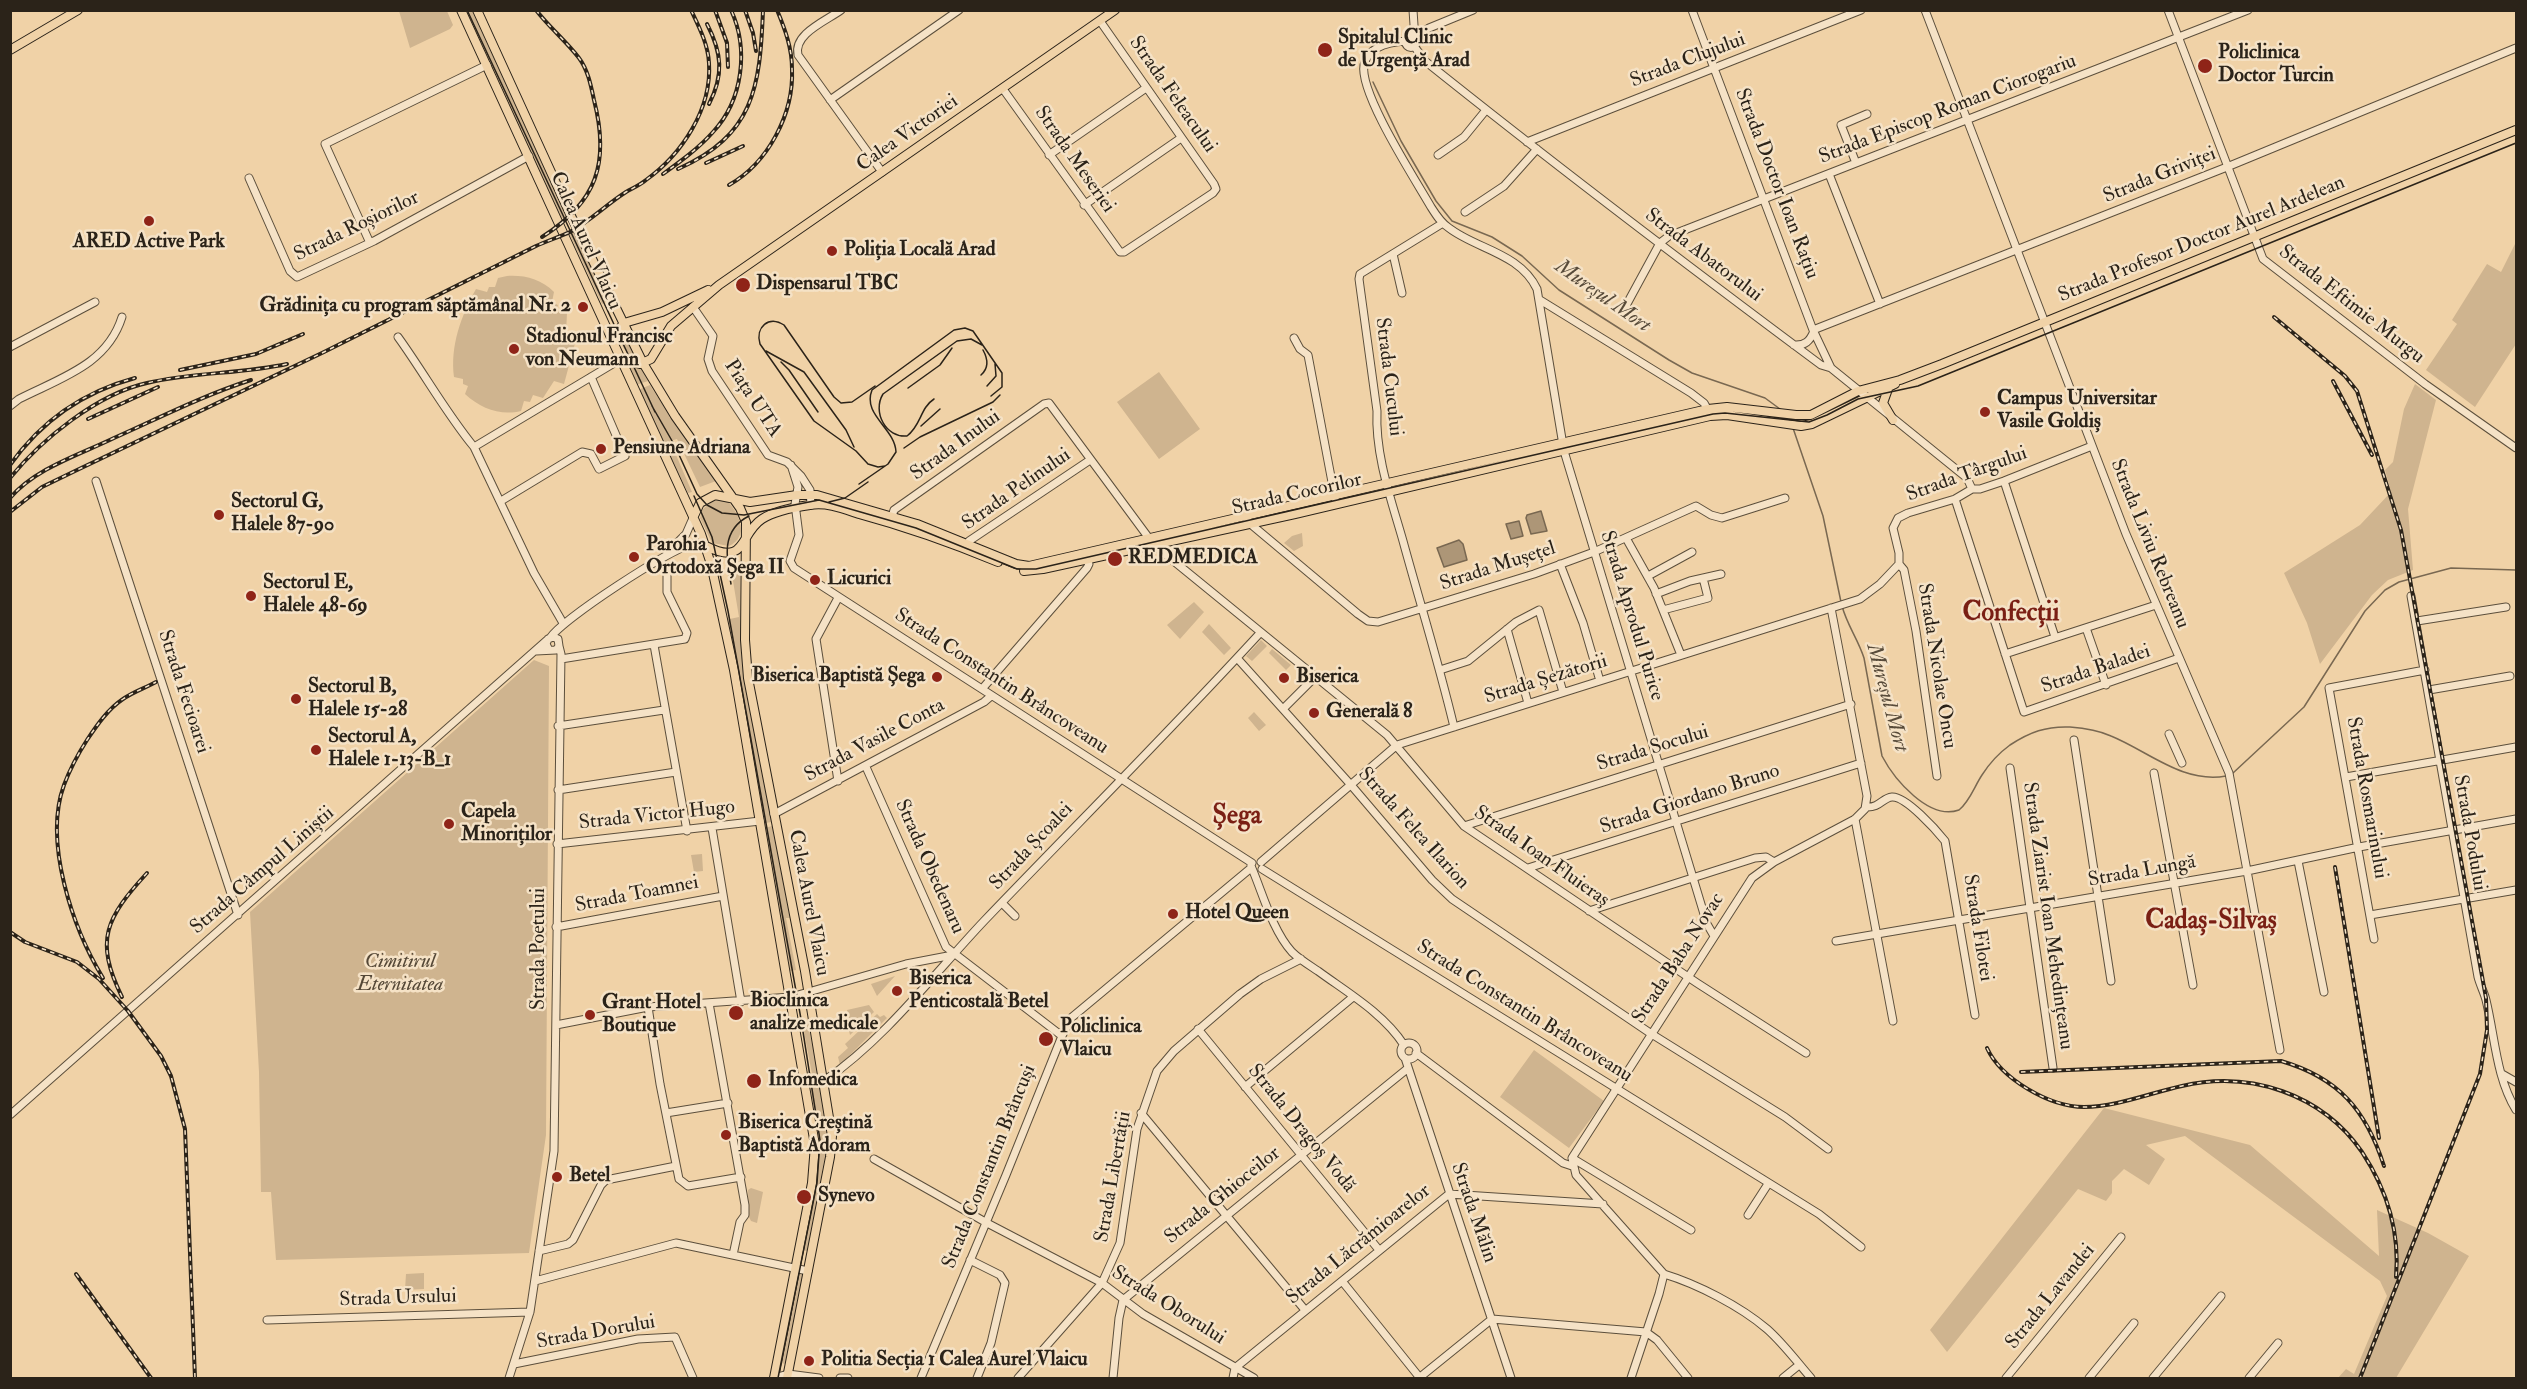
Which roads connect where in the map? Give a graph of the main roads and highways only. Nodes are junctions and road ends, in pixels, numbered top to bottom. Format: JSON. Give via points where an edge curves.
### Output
{"nodes":[{"id":1,"x":78,"y":10,"type":"edge"},
{"id":2,"x":461,"y":10,"type":"edge"},
{"id":3,"x":477,"y":10,"type":"edge"},
{"id":4,"x":1115,"y":10,"type":"edge"},
{"id":5,"x":10,"y":50,"type":"edge"},
{"id":6,"x":2517,"y":130,"type":"edge"},
{"id":7,"x":716,"y":287,"type":"junction"},
{"id":8,"x":624,"y":323,"type":"junction"},
{"id":9,"x":614,"y":343,"type":"junction"},
{"id":10,"x":621,"y":358,"type":"junction"},
{"id":11,"x":643,"y":363,"type":"junction"},
{"id":12,"x":1900,"y":380,"type":"junction"},
{"id":13,"x":1888,"y":388,"type":"junction"},
{"id":14,"x":1858,"y":391,"type":"joint"},
{"id":15,"x":1866,"y":398,"type":"joint"},
{"id":16,"x":1767,"y":416,"type":"junction"},
{"id":17,"x":1893,"y":420,"type":"road end"},
{"id":18,"x":732,"y":497,"type":"junction"},
{"id":19,"x":796,"y":501,"type":"junction"},
{"id":20,"x":693,"y":518,"type":"junction"},
{"id":21,"x":891,"y":519,"type":"junction"},
{"id":22,"x":747,"y":538,"type":"junction"},
{"id":23,"x":706,"y":546,"type":"junction"},
{"id":24,"x":788,"y":1376,"type":"edge"},
{"id":25,"x":774,"y":1378,"type":"edge"}],
"edges":[{"from":1,"to":5,"type":"main road"},
{"from":2,"to":9,"type":"main road","name":"Calea Aurel Vlaicu"},
{"from":3,"to":8,"type":"main road","name":"Calea Aurel Vlaicu"},
{"from":4,"to":7,"type":"main road","name":"Calea Victoriei"},
{"from":6,"to":12,"type":"main road","name":"Strada Profesor Doctor Aurel Ardelean"},
{"from":7,"to":8,"type":"main road","name":"Calea Victoriei","via":[[662,312]]},
{"from":7,"to":11,"type":"main road","name":"Calea Victoriei","via":[[671,326],[654,355]]},
{"from":8,"to":9,"type":"main road"},
{"from":8,"to":11,"type":"main road","name":"Calea Aurel Vlaicu"},
{"from":9,"to":10,"type":"main road","name":"Calea Aurel Vlaicu"},
{"from":10,"to":11,"type":"main road"},
{"from":10,"to":20,"type":"main road","name":"Calea Aurel Vlaicu"},
{"from":11,"to":18,"type":"main road","name":"Calea Aurel Vlaicu"},
{"from":12,"to":13,"type":"main road","name":"Strada Profesor Doctor Aurel Ardelean"},
{"from":12,"to":14,"type":"main road","name":"Strada Profesor Doctor Aurel Ardelean"},
{"from":13,"to":15,"type":"main road","name":"Strada Profesor Doctor Aurel Ardelean"},
{"from":13,"to":17,"type":"main road","via":[[1883,403]]},
{"from":14,"to":16,"type":"main road","name":"Strada Cocorilor","via":[[1814,414]]},
{"from":15,"to":16,"type":"main road","name":"Strada Cocorilor","via":[[1804,425]]},
{"from":16,"to":21,"type":"main road","name":"Strada Cocorilor","via":[[1727,407],[1087,557],[1024,566]]},
{"from":18,"to":19,"type":"main road","name":"Strada Cocorilor","via":[[750,502]]},
{"from":18,"to":20,"type":"main road","via":[[706,498]]},
{"from":18,"to":22,"type":"main road","name":"Calea Aurel Vlaicu","via":[[744,515]]},
{"from":19,"to":21,"type":"main road","name":"Strada Cocorilor"},
{"from":19,"to":21,"type":"main road","name":"Strada Cocorilor","via":[[822,495]]},
{"from":19,"to":22,"type":"main road","name":"Strada Cocorilor","via":[[763,518]]},
{"from":20,"to":23,"type":"main road","name":"Calea Aurel Vlaicu"},
{"from":22,"to":23,"type":"main road","via":[[729,553]]},
{"from":22,"to":24,"type":"main road","name":"Calea Aurel Vlaicu","via":[[746,658],[831,1119],[831,1148]]},
{"from":23,"to":25,"type":"main road","name":"Calea Aurel Vlaicu","via":[[734,670],[815,1145],[812,1183]]}]}
